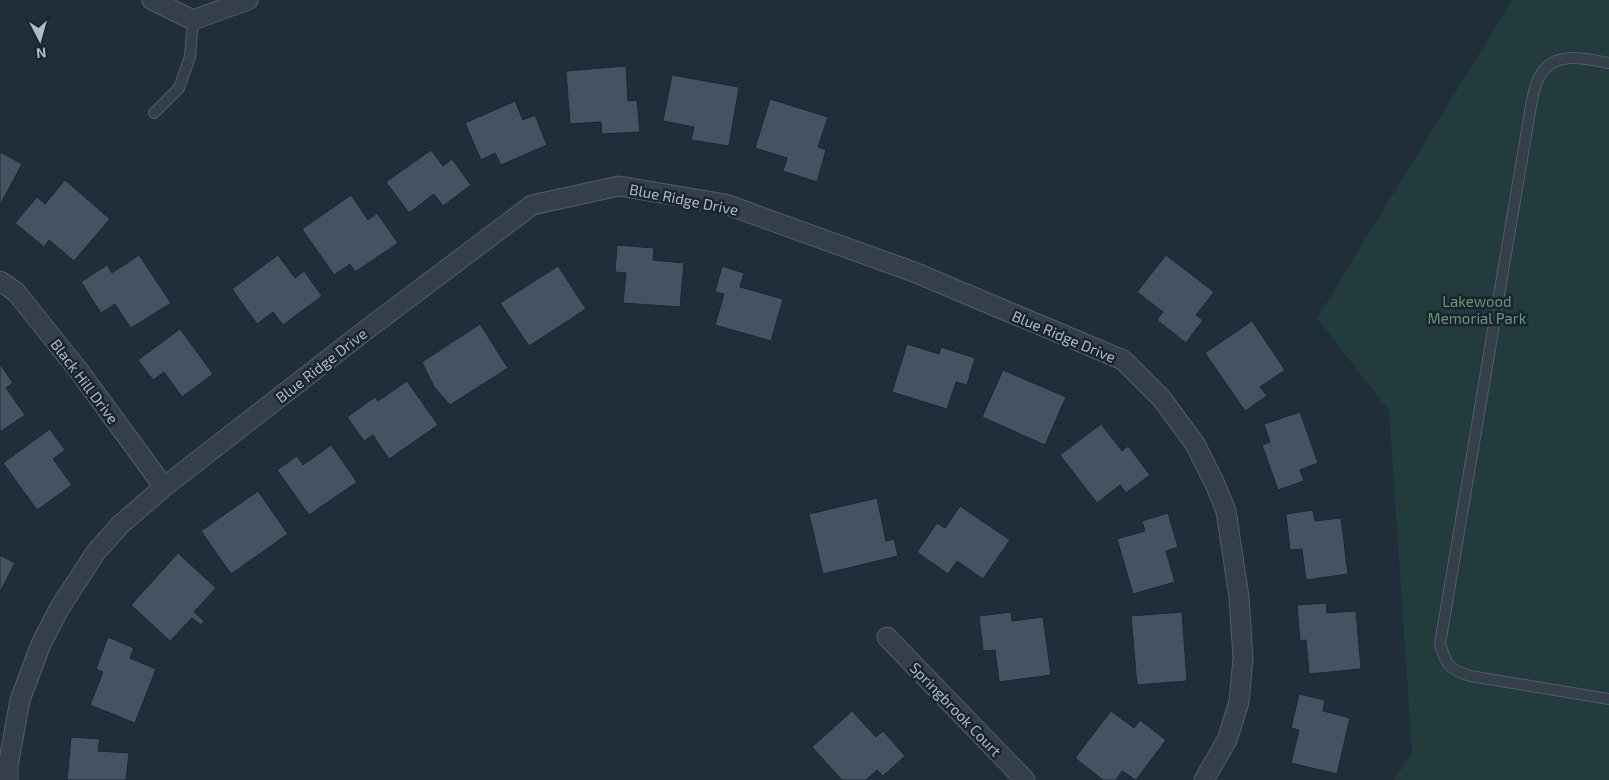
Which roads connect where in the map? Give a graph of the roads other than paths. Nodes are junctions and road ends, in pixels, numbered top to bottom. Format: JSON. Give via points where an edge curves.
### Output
{"nodes":[{"id":1,"x":152,"y":0,"type":"edge"},
{"id":2,"x":248,"y":0,"type":"edge"},
{"id":3,"x":194,"y":20,"type":"junction"},
{"id":4,"x":1609,"y":63,"type":"edge"},
{"id":5,"x":154,"y":113,"type":"dead end"},
{"id":6,"x":0,"y":281,"type":"edge"},
{"id":7,"x":164,"y":487,"type":"junction"},
{"id":8,"x":888,"y":637,"type":"dead end"},
{"id":9,"x":1609,"y":698,"type":"edge"},
{"id":10,"x":8,"y":780,"type":"edge"},
{"id":11,"x":1025,"y":780,"type":"edge"},
{"id":12,"x":1204,"y":780,"type":"edge"}],
"edges":[{"from":1,"to":3,"type":"street"},
{"from":2,"to":3,"type":"street"},
{"from":3,"to":5,"type":"lane","via":[[190,57],[179,88]]},
{"from":4,"to":9,"type":"lane","via":[[1560,59],[1541,73],[1536,85],[1440,644],[1448,665],[1457,672]]},
{"from":6,"to":7,"type":"street","name":"Black Hill Drive","via":[[22,299]]},
{"from":7,"to":10,"type":"street","name":"Blue Ridge Drive","via":[[120,525],[96,552],[59,609],[41,644],[20,700]]},
{"from":7,"to":12,"type":"street","name":"Blue Ridge Drive","via":[[532,205],[619,186],[725,204],[914,272],[1122,360],[1162,399],[1195,444],[1226,510],[1238,597],[1243,658],[1239,702],[1227,740]]},
{"from":8,"to":11,"type":"street","name":"Springbrook Court"}]}
